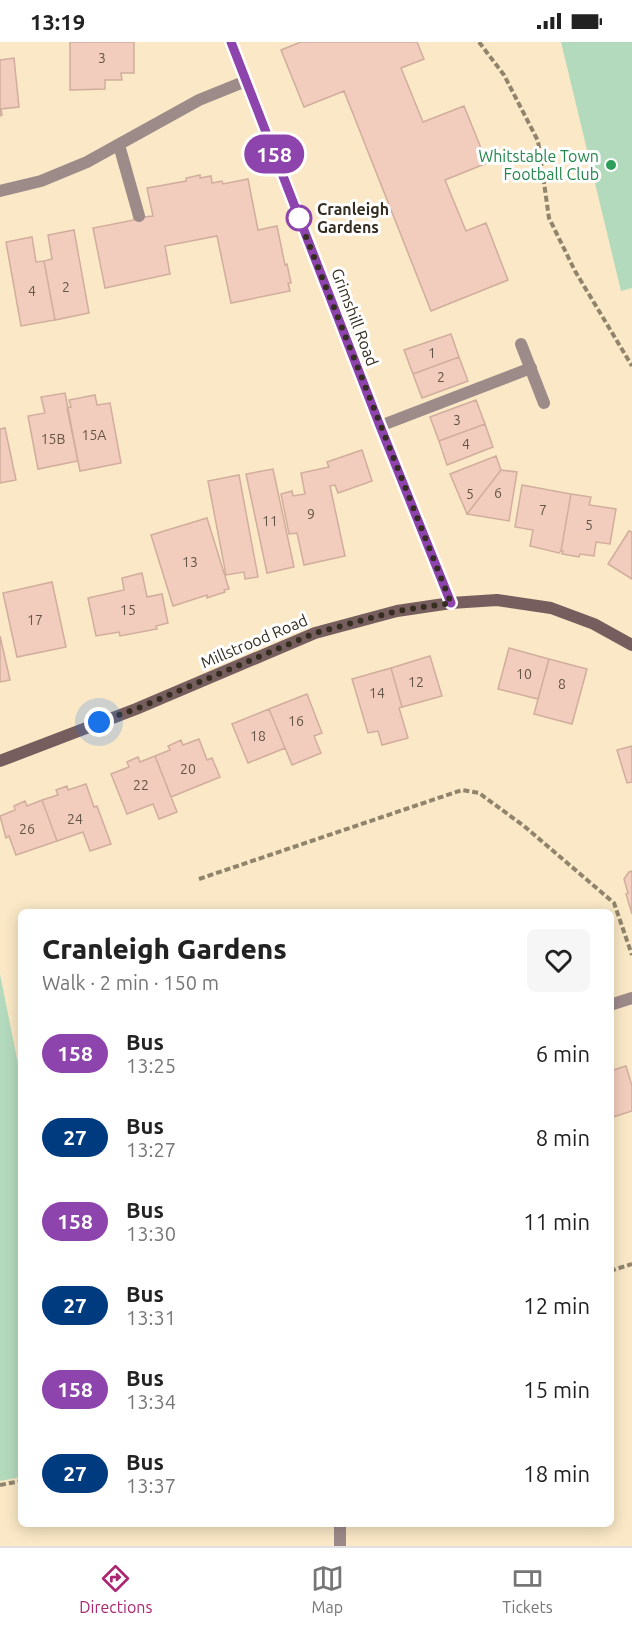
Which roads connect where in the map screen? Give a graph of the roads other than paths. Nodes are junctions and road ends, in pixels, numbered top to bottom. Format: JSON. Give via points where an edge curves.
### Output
{"nodes":[{"id":1,"x":231,"y":42,"type":"edge"},
{"id":2,"x":246,"y":81,"type":"junction"},
{"id":3,"x":119,"y":145,"type":"junction"},
{"id":4,"x":0,"y":190,"type":"edge"},
{"id":5,"x":139,"y":216,"type":"dead end"},
{"id":6,"x":521,"y":344,"type":"dead end"},
{"id":7,"x":531,"y":368,"type":"junction"},
{"id":8,"x":544,"y":403,"type":"dead end"},
{"id":9,"x":380,"y":426,"type":"junction"},
{"id":10,"x":451,"y":603,"type":"junction"},
{"id":11,"x":632,"y":645,"type":"edge"},
{"id":12,"x":0,"y":760,"type":"edge"},
{"id":13,"x":632,"y":998,"type":"edge"},
{"id":14,"x":614,"y":1004,"type":"edge"},
{"id":15,"x":340,"y":1527,"type":"edge"},
{"id":16,"x":340,"y":1546,"type":"edge"}],
"edges":[{"from":1,"to":2,"type":"street","name":"Grimshill Road"},
{"from":2,"to":3,"type":"street","via":[[199,100]]},
{"from":2,"to":9,"type":"street","name":"Grimshill Road"},
{"from":3,"to":4,"type":"street","via":[[41,181]]},
{"from":3,"to":5,"type":"street"},
{"from":6,"to":7,"type":"street"},
{"from":7,"to":8,"type":"street"},
{"from":7,"to":9,"type":"street"},
{"from":9,"to":10,"type":"street","name":"Grimshill Road"},
{"from":10,"to":11,"type":"street","name":"Millstrood Road","via":[[497,600],[551,608],[594,624]]},
{"from":10,"to":12,"type":"street","name":"Millstrood Road","via":[[397,611],[315,633],[136,709]]},
{"from":13,"to":14,"type":"street"},
{"from":15,"to":16,"type":"street"}]}
